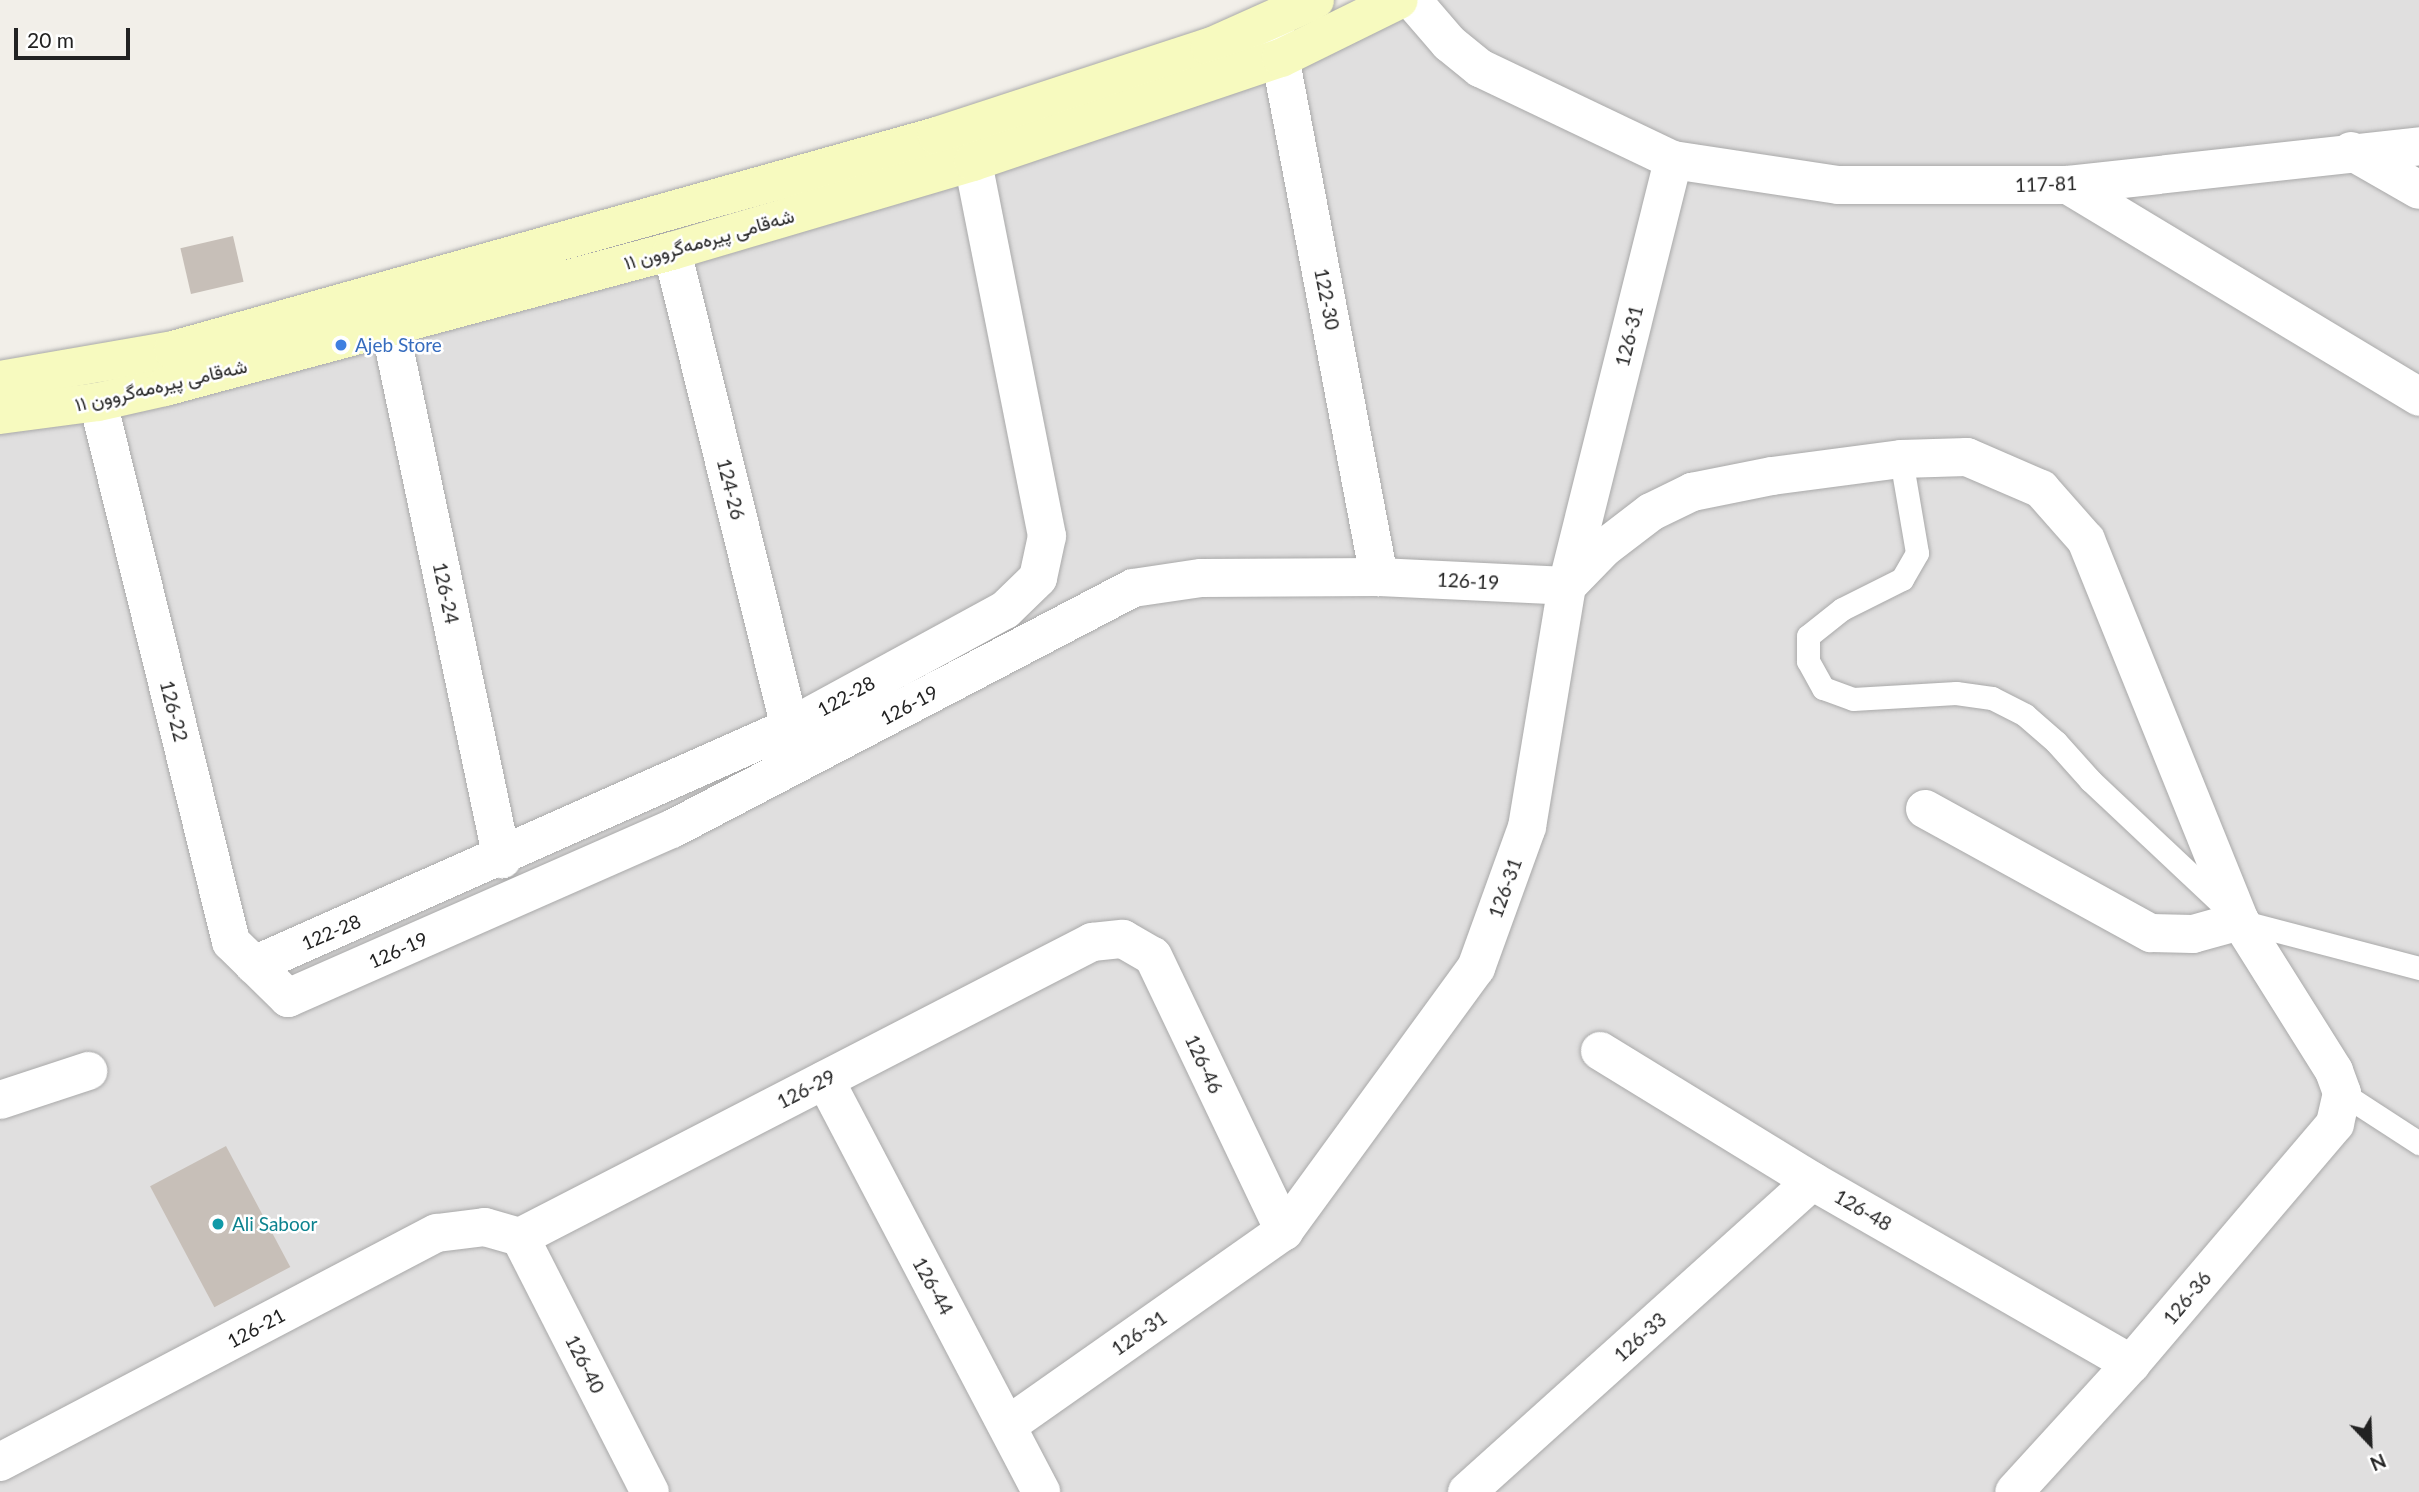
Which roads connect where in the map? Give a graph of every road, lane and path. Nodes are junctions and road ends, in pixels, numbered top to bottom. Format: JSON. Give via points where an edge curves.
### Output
{"nodes":[{"id":1,"x":1315,"y":0,"type":"edge"},
{"id":2,"x":1399,"y":0,"type":"edge"},
{"id":3,"x":1412,"y":0,"type":"edge"},
{"id":4,"x":1273,"y":21,"type":"junction"},
{"id":5,"x":1281,"y":58,"type":"junction"},
{"id":6,"x":2419,"y":146,"type":"edge"},
{"id":7,"x":2351,"y":151,"type":"junction"},
{"id":8,"x":1673,"y":160,"type":"junction"},
{"id":9,"x":972,"y":162,"type":"junction"},
{"id":10,"x":2068,"y":185,"type":"junction"},
{"id":11,"x":2419,"y":190,"type":"edge"},
{"id":12,"x":672,"y":251,"type":"junction"},
{"id":13,"x":390,"y":328,"type":"junction"},
{"id":14,"x":0,"y":380,"type":"edge"},
{"id":15,"x":2419,"y":397,"type":"edge"},
{"id":16,"x":98,"y":402,"type":"junction"},
{"id":17,"x":0,"y":415,"type":"edge"},
{"id":18,"x":1901,"y":458,"type":"junction"},
{"id":19,"x":1379,"y":577,"type":"junction"},
{"id":20,"x":1567,"y":586,"type":"junction"},
{"id":21,"x":790,"y":727,"type":"junction"},
{"id":22,"x":1925,"y":809,"type":"dead end"},
{"id":23,"x":502,"y":859,"type":"junction"},
{"id":24,"x":2240,"y":921,"type":"junction"},
{"id":25,"x":1092,"y":942,"type":"joint"},
{"id":26,"x":254,"y":965,"type":"junction"},
{"id":27,"x":2419,"y":968,"type":"edge"},
{"id":28,"x":288,"y":999,"type":"joint"},
{"id":29,"x":1600,"y":1051,"type":"dead end"},
{"id":30,"x":88,"y":1071,"type":"dead end"},
{"id":31,"x":825,"y":1080,"type":"junction"},
{"id":32,"x":2342,"y":1093,"type":"junction"},
{"id":33,"x":0,"y":1100,"type":"edge"},
{"id":34,"x":2419,"y":1143,"type":"edge"},
{"id":35,"x":1812,"y":1181,"type":"junction"},
{"id":36,"x":1283,"y":1231,"type":"junction"},
{"id":37,"x":520,"y":1237,"type":"junction"},
{"id":38,"x":2131,"y":1364,"type":"junction"},
{"id":39,"x":1009,"y":1425,"type":"junction"},
{"id":40,"x":0,"y":1462,"type":"edge"},
{"id":41,"x":650,"y":1492,"type":"edge"},
{"id":42,"x":1041,"y":1492,"type":"edge"},
{"id":43,"x":1467,"y":1492,"type":"edge"},
{"id":44,"x":2014,"y":1492,"type":"edge"}],
"edges":[{"from":1,"to":4,"type":"main road","name":"شەقامی پیرەمەگروون ١١"},
{"from":2,"to":5,"type":"main road","name":"شەقامی پیرەمەگروون ١١"},
{"from":3,"to":8,"type":"street","name":"117-81","via":[[1449,43],[1480,68]]},
{"from":4,"to":5,"type":"street","name":"122-30"},
{"from":4,"to":14,"type":"main road","name":"شەقامی پیرەمەگروون ١١","via":[[1210,47],[989,119],[802,174],[173,350]]},
{"from":5,"to":9,"type":"main road","name":"شەقامی پیرەمەگروون ١١"},
{"from":5,"to":19,"type":"street","name":"122-30"},
{"from":6,"to":7,"type":"street","name":"117-81"},
{"from":7,"to":10,"type":"street","name":"117-81"},
{"from":7,"to":11,"type":"street"},
{"from":8,"to":10,"type":"street","name":"117-81","via":[[1838,185]]},
{"from":8,"to":20,"type":"street","name":"126-31"},
{"from":9,"to":12,"type":"main road","name":"شەقامی پیرەمەگروون ١١"},
{"from":9,"to":21,"type":"street","name":"122-28","via":[[1047,536],[1038,578],[1005,610]]},
{"from":10,"to":15,"type":"street"},
{"from":12,"to":13,"type":"main road","name":"شەقامی پیرەمەگروون ١١"},
{"from":12,"to":21,"type":"street","name":"124-26"},
{"from":13,"to":16,"type":"main road","name":"شەقامی پیرەمەگروون ١١"},
{"from":13,"to":23,"type":"street","name":"126-24"},
{"from":16,"to":17,"type":"main road","name":"شەقامی پیرەمەگروون ١١"},
{"from":16,"to":26,"type":"street","name":"126-22","via":[[231,943]]},
{"from":18,"to":20,"type":"street","via":[[1692,492],[1651,512],[1604,548]]},
{"from":18,"to":24,"type":"street","via":[[1967,457],[2021,480],[2041,489],[2086,540]]},
{"from":18,"to":24,"type":"lane","via":[[1917,553],[1902,579],[1842,609],[1808,636],[1808,661],[1823,688],[1853,699],[1956,693],[1992,698],[2025,715]]},
{"from":19,"to":20,"type":"street","name":"126-19"},
{"from":19,"to":28,"type":"street","name":"126-19","via":[[1201,578],[1133,588],[672,829]]},
{"from":20,"to":36,"type":"street","name":"126-31","via":[[1527,827],[1476,968]]},
{"from":21,"to":23,"type":"street","name":"122-28"},
{"from":22,"to":24,"type":"street","via":[[2151,933],[2193,934]]},
{"from":23,"to":26,"type":"street","name":"122-28"},
{"from":24,"to":27,"type":"lane"},
{"from":24,"to":32,"type":"street","via":[[2334,1071]]},
{"from":25,"to":31,"type":"street","name":"126-29"},
{"from":25,"to":36,"type":"street","name":"126-46","via":[[1123,939],[1153,956]]},
{"from":26,"to":28,"type":"street","name":"126-22"},
{"from":29,"to":35,"type":"street","name":"126-48"},
{"from":30,"to":33,"type":"street"},
{"from":31,"to":37,"type":"street","name":"126-29"},
{"from":31,"to":39,"type":"street","name":"126-44"},
{"from":32,"to":34,"type":"lane"},
{"from":32,"to":38,"type":"street","name":"126-36","via":[[2335,1125]]},
{"from":35,"to":38,"type":"street","name":"126-48"},
{"from":35,"to":43,"type":"street","name":"126-33"},
{"from":36,"to":39,"type":"street","name":"126-31"},
{"from":37,"to":40,"type":"street","name":"126-21","via":[[485,1227],[437,1233]]},
{"from":37,"to":41,"type":"street","name":"126-40"},
{"from":38,"to":44,"type":"street","name":"126-36"},
{"from":39,"to":42,"type":"street","name":"126-44"}]}
